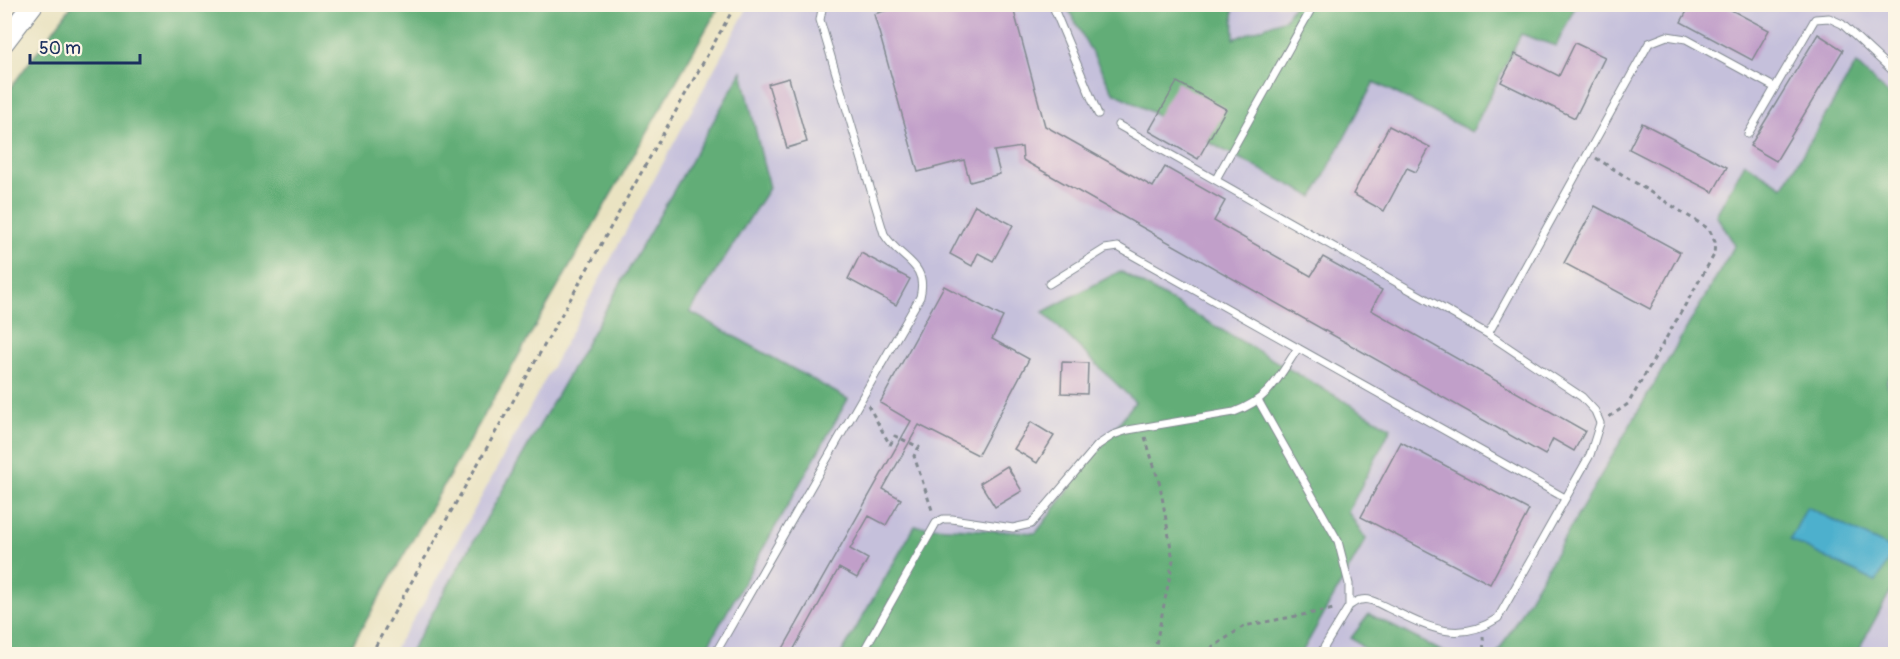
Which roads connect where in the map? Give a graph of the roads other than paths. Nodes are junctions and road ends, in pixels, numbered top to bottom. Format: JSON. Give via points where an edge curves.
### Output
{"nodes":[{"id":1,"x":33,"y":4,"type":"edge"},
{"id":2,"x":823,"y":4,"type":"edge"},
{"id":3,"x":1052,"y":4,"type":"edge"},
{"id":4,"x":1314,"y":4,"type":"edge"},
{"id":5,"x":4,"y":42,"type":"edge"},
{"id":6,"x":1896,"y":74,"type":"edge"},
{"id":7,"x":1774,"y":87,"type":"junction"},
{"id":8,"x":1098,"y":114,"type":"dead end"},
{"id":9,"x":1118,"y":125,"type":"dead end"},
{"id":10,"x":1748,"y":134,"type":"dead end"},
{"id":11,"x":1216,"y":179,"type":"junction"},
{"id":12,"x":1049,"y":284,"type":"dead end"},
{"id":13,"x":1488,"y":334,"type":"junction"},
{"id":14,"x":1298,"y":348,"type":"junction"},
{"id":15,"x":1258,"y":400,"type":"junction"},
{"id":16,"x":1565,"y":498,"type":"junction"},
{"id":17,"x":1348,"y":606,"type":"junction"},
{"id":18,"x":715,"y":654,"type":"edge"},
{"id":19,"x":862,"y":654,"type":"edge"},
{"id":20,"x":1320,"y":654,"type":"edge"}],
"edges":[{"from":1,"to":5,"type":"main road"},
{"from":2,"to":18,"type":"lane","via":[[820,20],[884,234],[890,245],[920,273],[923,284],[920,297]]},
{"from":3,"to":8,"type":"lane"},
{"from":4,"to":11,"type":"lane"},
{"from":6,"to":7,"type":"lane","via":[[1842,24],[1829,18],[1815,20]]},
{"from":7,"to":10,"type":"lane"},
{"from":7,"to":13,"type":"lane","via":[[1686,39],[1667,36],[1649,43]]},
{"from":9,"to":11,"type":"lane"},
{"from":11,"to":13,"type":"lane"},
{"from":12,"to":14,"type":"lane","via":[[1105,249],[1118,247]]},
{"from":13,"to":16,"type":"lane","via":[[1582,397],[1595,411],[1600,423],[1590,455]]},
{"from":14,"to":15,"type":"lane","via":[[1272,387]]},
{"from":14,"to":16,"type":"lane"},
{"from":15,"to":17,"type":"lane","via":[[1338,541],[1349,584]]},
{"from":15,"to":19,"type":"lane","via":[[1234,412],[1113,435],[1098,445],[1031,524],[1013,528],[952,519],[936,523]]},
{"from":16,"to":17,"type":"lane","via":[[1498,618],[1483,628],[1432,629],[1371,600]]},
{"from":17,"to":20,"type":"lane"}]}
